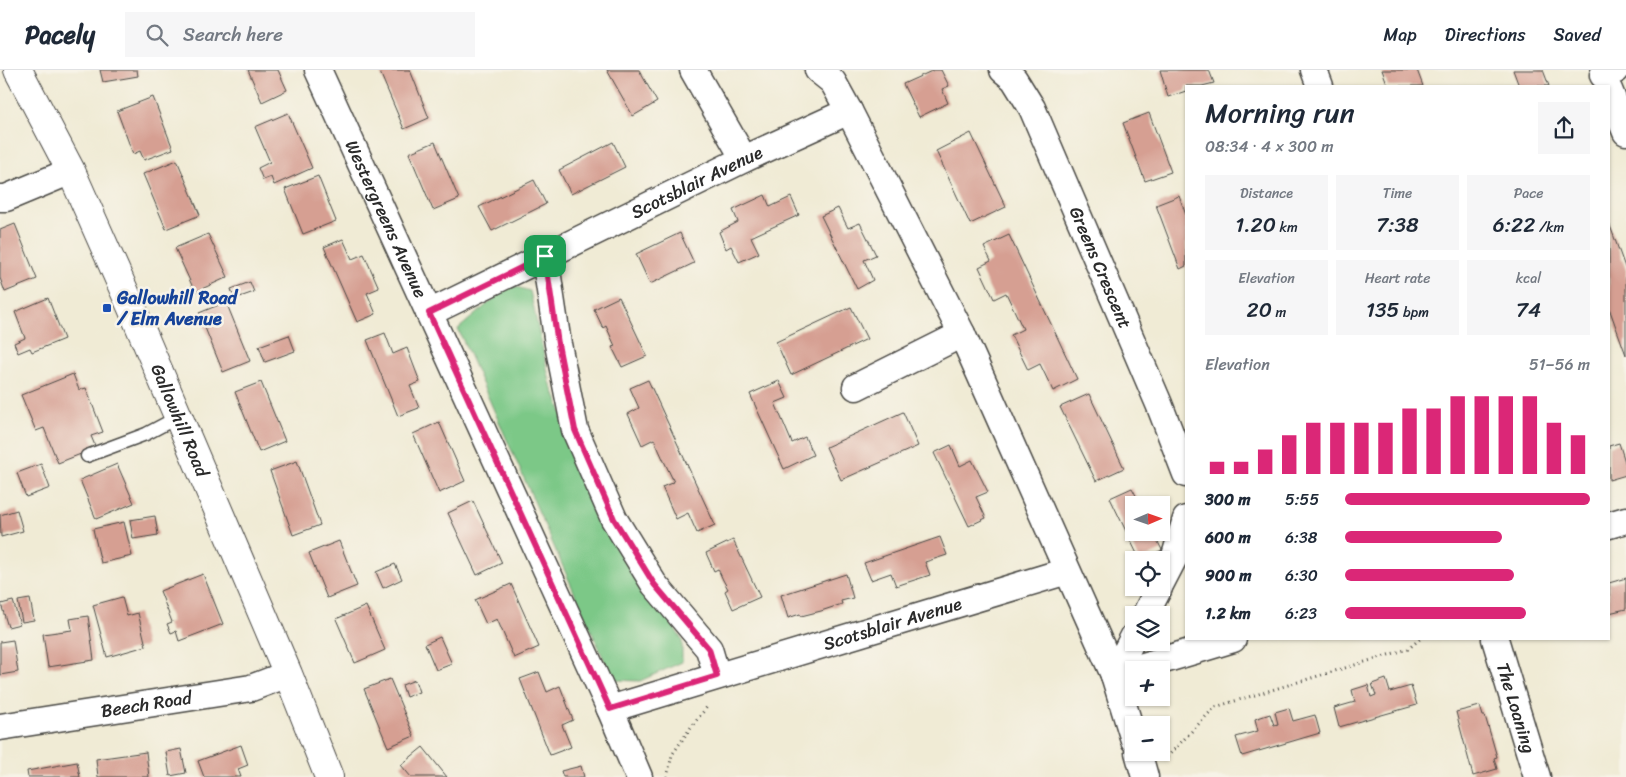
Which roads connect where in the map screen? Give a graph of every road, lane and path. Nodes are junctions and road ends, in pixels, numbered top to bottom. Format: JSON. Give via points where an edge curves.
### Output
{"nodes":[{"id":1,"x":318,"y":70,"type":"edge"},
{"id":2,"x":693,"y":70,"type":"edge"},
{"id":3,"x":818,"y":70,"type":"edge"},
{"id":4,"x":1003,"y":70,"type":"edge"},
{"id":5,"x":1314,"y":70,"type":"edge"},
{"id":6,"x":22,"y":72,"type":"edge"},
{"id":7,"x":1320,"y":85,"type":"edge"},
{"id":8,"x":1610,"y":87,"type":"edge"},
{"id":9,"x":849,"y":111,"type":"junction"},
{"id":10,"x":1626,"y":132,"type":"edge"},
{"id":11,"x":744,"y":159,"type":"junction"},
{"id":12,"x":71,"y":171,"type":"junction"},
{"id":13,"x":0,"y":198,"type":"edge"},
{"id":14,"x":545,"y":256,"type":"junction"},
{"id":15,"x":429,"y":313,"type":"junction"},
{"id":16,"x":962,"y":334,"type":"junction"},
{"id":17,"x":856,"y":387,"type":"dead end"},
{"id":18,"x":178,"y":417,"type":"junction"},
{"id":19,"x":87,"y":456,"type":"dead end"},
{"id":20,"x":1185,"y":471,"type":"edge"},
{"id":21,"x":1626,"y":520,"type":"edge"},
{"id":22,"x":1185,"y":522,"type":"edge"},
{"id":23,"x":1610,"y":525,"type":"edge"},
{"id":24,"x":1170,"y":565,"type":"edge"},
{"id":25,"x":1066,"y":571,"type":"junction"},
{"id":26,"x":1230,"y":640,"type":"edge"},
{"id":27,"x":1419,"y":640,"type":"edge"},
{"id":28,"x":1496,"y":640,"type":"edge"},
{"id":29,"x":1126,"y":651,"type":"edge"},
{"id":30,"x":288,"y":674,"type":"junction"},
{"id":31,"x":1114,"y":675,"type":"junction"},
{"id":32,"x":717,"y":676,"type":"junction"},
{"id":33,"x":610,"y":709,"type":"junction"},
{"id":34,"x":1127,"y":716,"type":"edge"},
{"id":35,"x":0,"y":727,"type":"edge"},
{"id":36,"x":1154,"y":770,"type":"edge"},
{"id":37,"x":330,"y":777,"type":"edge"},
{"id":38,"x":639,"y":777,"type":"edge"},
{"id":39,"x":667,"y":777,"type":"edge"},
{"id":40,"x":1537,"y":777,"type":"edge"}],
"edges":[{"from":1,"to":15,"type":"street","name":"Westergreens Avenue"},
{"from":2,"to":11,"type":"street"},
{"from":3,"to":9,"type":"street","via":[[833,82]]},
{"from":4,"to":20,"type":"street","name":"Greens Crescent","via":[[1014,79],[1032,108]]},
{"from":5,"to":7,"type":"street"},
{"from":6,"to":12,"type":"street","name":"Gallowhill Road"},
{"from":8,"to":10,"type":"street"},
{"from":9,"to":11,"type":"street","name":"Scotsblair Avenue"},
{"from":9,"to":16,"type":"street"},
{"from":11,"to":14,"type":"street","name":"Scotsblair Avenue"},
{"from":12,"to":13,"type":"street"},
{"from":12,"to":18,"type":"street","name":"Gallowhill Road"},
{"from":14,"to":15,"type":"street","name":"Scotsblair Avenue"},
{"from":14,"to":32,"type":"street","via":[[575,430],[614,519],[654,584],[709,649]]},
{"from":15,"to":33,"type":"street","name":"Westergreens Avenue"},
{"from":16,"to":17,"type":"street"},
{"from":16,"to":25,"type":"street"},
{"from":18,"to":19,"type":"lane","via":[[146,434]]},
{"from":18,"to":30,"type":"street","name":"Gallowhill Road"},
{"from":21,"to":23,"type":"street"},
{"from":22,"to":24,"type":"street"},
{"from":25,"to":31,"type":"street"},
{"from":25,"to":32,"type":"street","name":"Scotsblair Avenue"},
{"from":26,"to":31,"type":"street"},
{"from":27,"to":36,"type":"path","via":[[1408,649],[1215,706]]},
{"from":28,"to":40,"type":"street","name":"The Loaning"},
{"from":29,"to":31,"type":"street"},
{"from":30,"to":35,"type":"street","name":"Beech Road","via":[[251,688]]},
{"from":30,"to":37,"type":"street","name":"Gallowhill Road"},
{"from":31,"to":34,"type":"street"},
{"from":32,"to":33,"type":"street","name":"Scotsblair Avenue"},
{"from":32,"to":39,"type":"path","via":[[716,697],[672,755]]},
{"from":33,"to":38,"type":"street","name":"Westergreens Avenue"}]}
